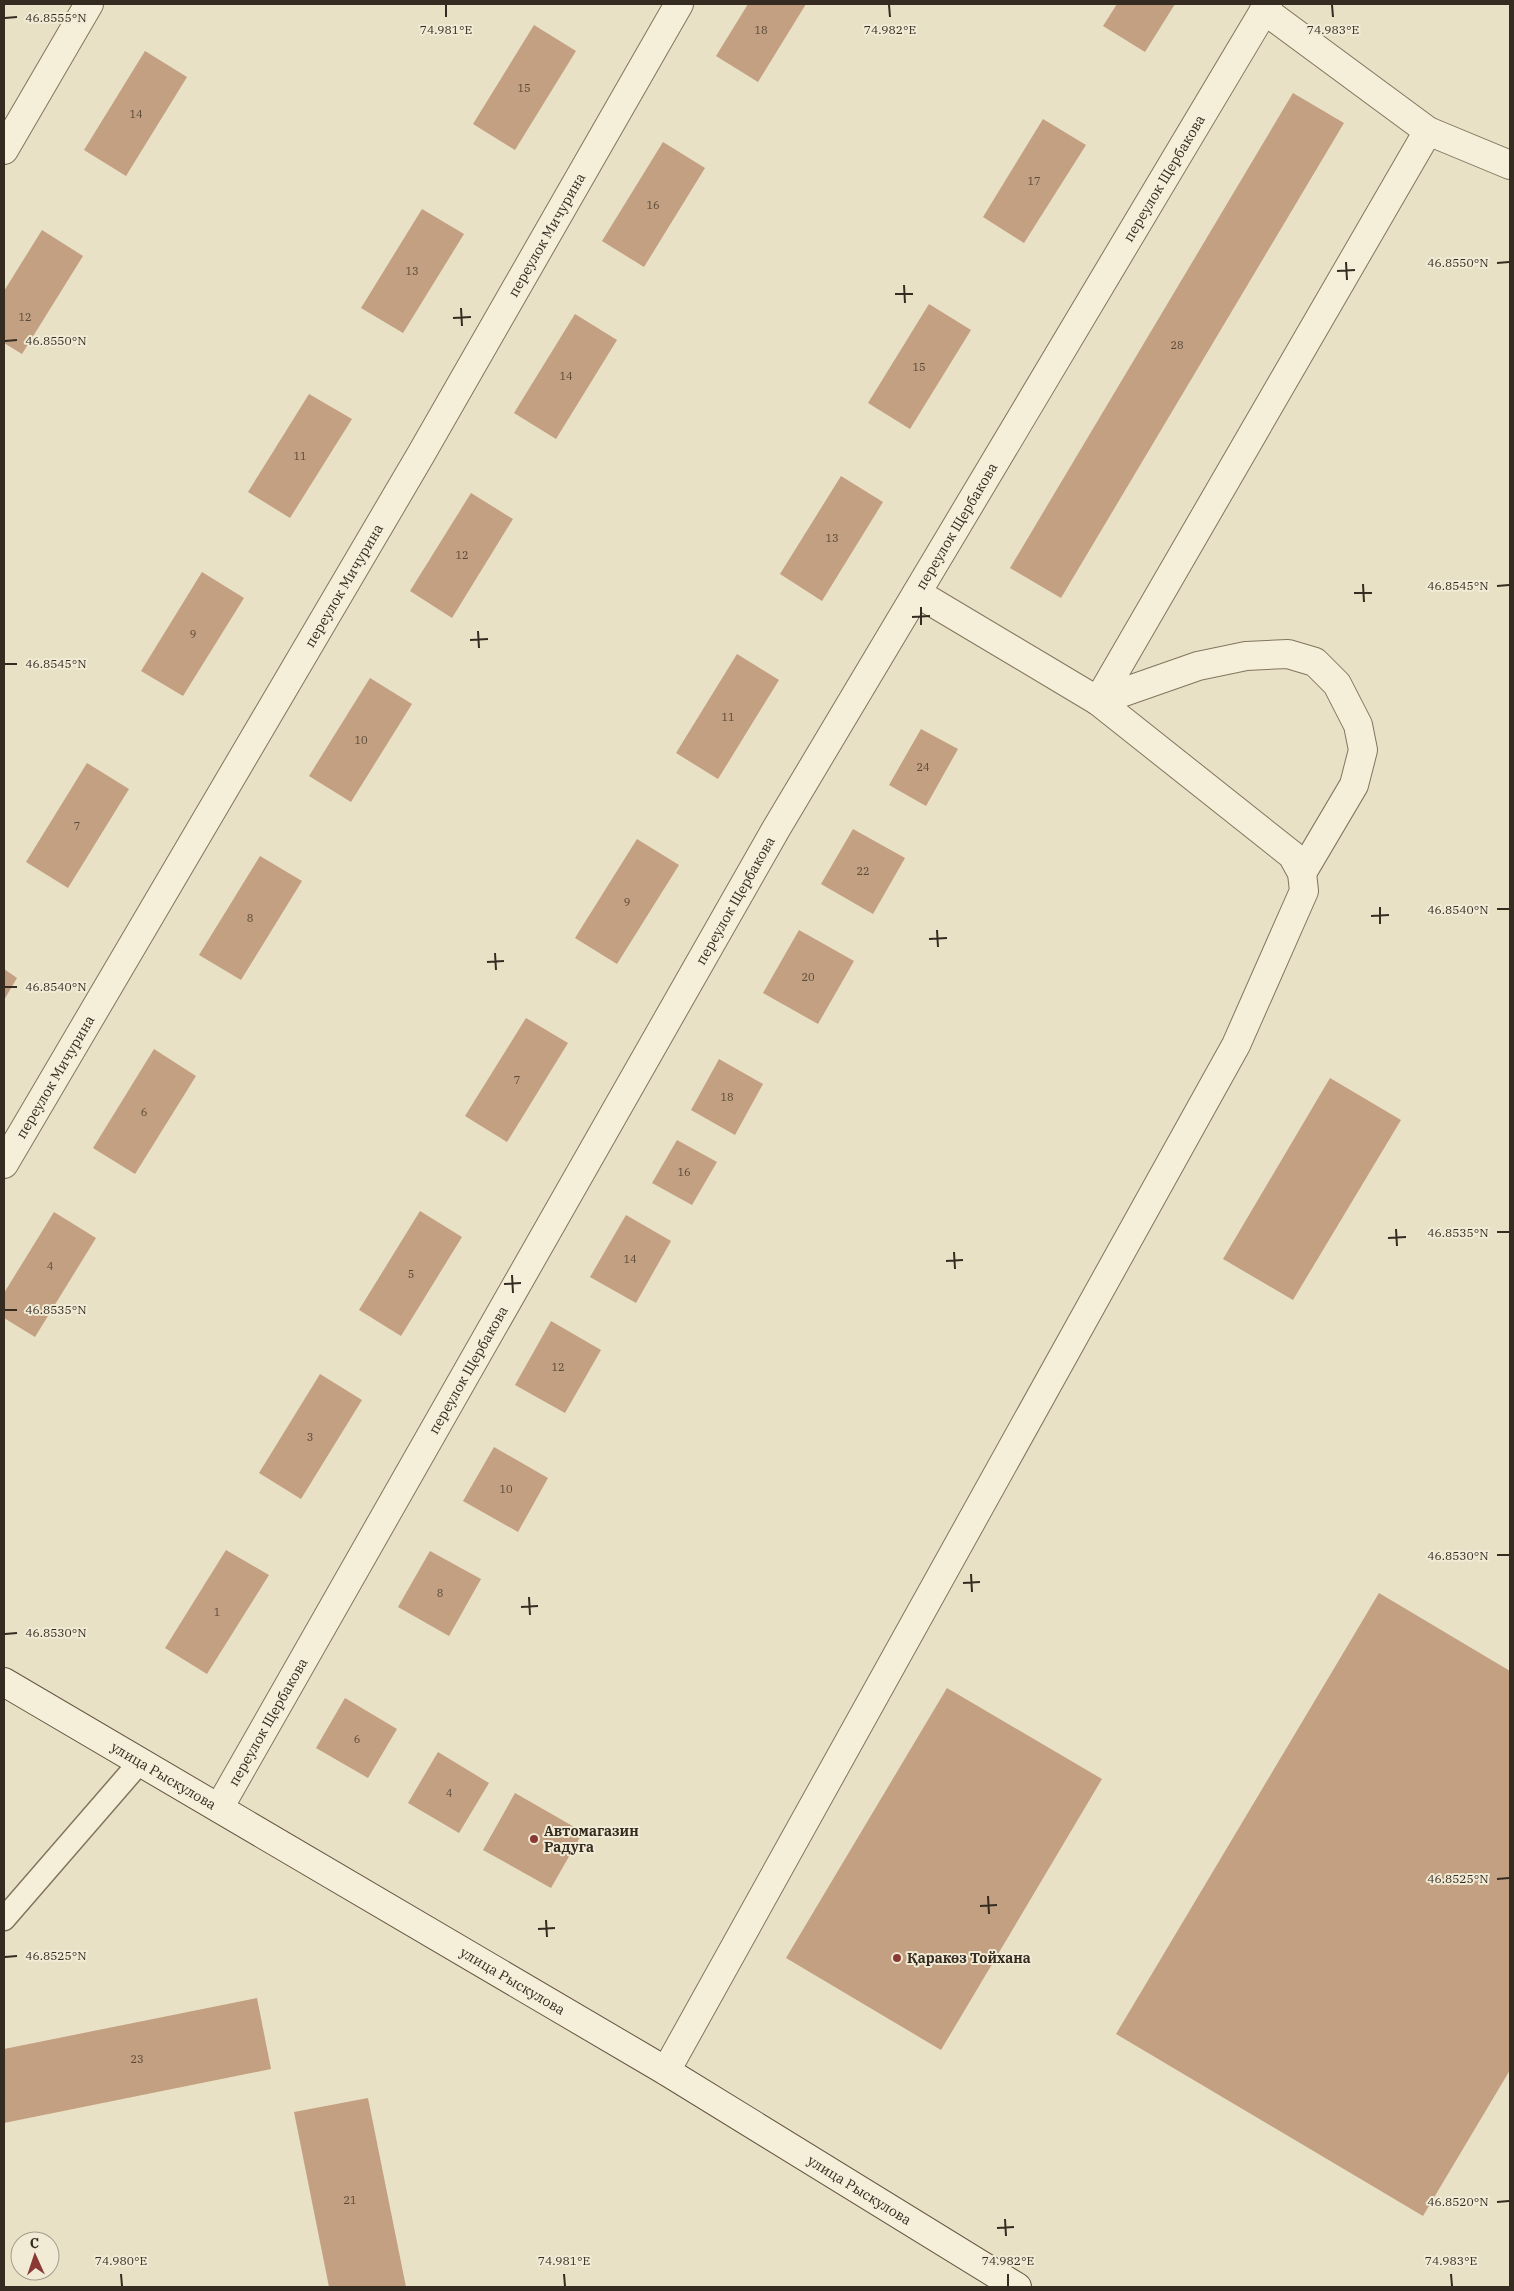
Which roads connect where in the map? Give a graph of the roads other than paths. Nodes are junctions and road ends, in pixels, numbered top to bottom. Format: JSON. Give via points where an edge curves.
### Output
{"nodes":[{"id":1,"x":89,"y":4,"type":"edge"},
{"id":2,"x":679,"y":4,"type":"edge"},
{"id":3,"x":1266,"y":7,"type":"edge"},
{"id":4,"x":1428,"y":131,"type":"junction"},
{"id":5,"x":4,"y":150,"type":"edge"},
{"id":6,"x":1510,"y":165,"type":"edge"},
{"id":7,"x":917,"y":592,"type":"junction"},
{"id":8,"x":1098,"y":701,"type":"junction"},
{"id":9,"x":1302,"y":873,"type":"junction"},
{"id":10,"x":4,"y":1164,"type":"edge"},
{"id":11,"x":4,"y":1682,"type":"edge"},
{"id":12,"x":140,"y":1762,"type":"junction"},
{"id":13,"x":219,"y":1808,"type":"junction"},
{"id":14,"x":4,"y":1919,"type":"edge"},
{"id":15,"x":666,"y":2071,"type":"junction"},
{"id":16,"x":1017,"y":2287,"type":"edge"}],
"edges":[{"from":1,"to":5,"type":"street"},
{"from":2,"to":10,"type":"street","name":"переулок Мичурина","via":[[420,456]]},
{"from":3,"to":4,"type":"street"},
{"from":3,"to":7,"type":"street","name":"переулок Щербакова"},
{"from":4,"to":6,"type":"street"},
{"from":4,"to":8,"type":"street"},
{"from":7,"to":8,"type":"street"},
{"from":7,"to":13,"type":"street","name":"переулок Щербакова","via":[[772,837]]},
{"from":8,"to":9,"type":"street","via":[[1292,855]]},
{"from":8,"to":9,"type":"street","via":[[1198,666],[1246,656],[1288,654],[1315,662],[1337,684],[1358,725],[1363,750],[1354,785]]},
{"from":9,"to":15,"type":"street","via":[[1304,891],[1297,911],[1236,1045]]},
{"from":11,"to":12,"type":"street","name":"улица Рыскулова"},
{"from":12,"to":13,"type":"street","name":"улица Рыскулова"},
{"from":12,"to":14,"type":"lane"},
{"from":13,"to":15,"type":"street","name":"улица Рыскулова"},
{"from":15,"to":16,"type":"street","name":"улица Рыскулова"}]}
